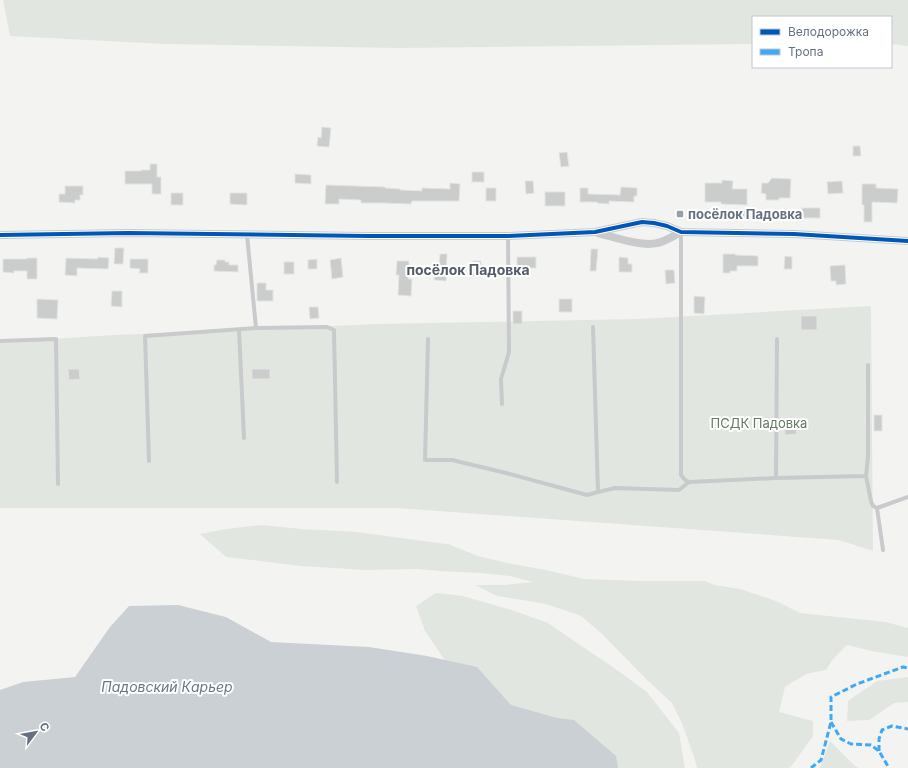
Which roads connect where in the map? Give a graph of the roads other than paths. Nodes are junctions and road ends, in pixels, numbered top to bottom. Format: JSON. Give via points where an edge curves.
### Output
{"nodes":[{"id":1,"x":595,"y":232,"type":"junction"},
{"id":2,"x":681,"y":232,"type":"junction"},
{"id":3,"x":247,"y":234,"type":"junction"},
{"id":4,"x":0,"y":236,"type":"edge"},
{"id":5,"x":508,"y":236,"type":"junction"},
{"id":6,"x":908,"y":241,"type":"edge"},
{"id":7,"x":593,"y":327,"type":"dead end"},
{"id":8,"x":256,"y":328,"type":"junction"},
{"id":9,"x":239,"y":330,"type":"junction"},
{"id":10,"x":428,"y":339,"type":"dead end"},
{"id":11,"x":777,"y":339,"type":"dead end"},
{"id":12,"x":0,"y":341,"type":"edge"},
{"id":13,"x":868,"y":365,"type":"dead end"},
{"id":14,"x":502,"y":404,"type":"dead end"},
{"id":15,"x":244,"y":438,"type":"dead end"},
{"id":16,"x":149,"y":461,"type":"dead end"},
{"id":17,"x":866,"y":476,"type":"junction"},
{"id":18,"x":776,"y":478,"type":"junction"},
{"id":19,"x":337,"y":482,"type":"dead end"},
{"id":20,"x":689,"y":482,"type":"junction"},
{"id":21,"x":58,"y":484,"type":"dead end"},
{"id":22,"x":598,"y":492,"type":"junction"},
{"id":23,"x":908,"y":497,"type":"edge"},
{"id":24,"x":877,"y":508,"type":"junction"},
{"id":25,"x":883,"y":550,"type":"dead end"}],
"edges":[{"from":1,"to":2,"type":"street","via":[[642,222],[667,226]]},
{"from":1,"to":2,"type":"street","via":[[647,244],[664,241]]},
{"from":1,"to":5,"type":"street"},
{"from":2,"to":6,"type":"street","via":[[794,234]]},
{"from":2,"to":20,"type":"lane","via":[[681,475]]},
{"from":3,"to":4,"type":"street","via":[[128,232]]},
{"from":3,"to":5,"type":"street"},
{"from":3,"to":8,"type":"lane"},
{"from":5,"to":14,"type":"lane","via":[[509,352],[501,379]]},
{"from":7,"to":22,"type":"lane"},
{"from":8,"to":9,"type":"lane"},
{"from":8,"to":19,"type":"lane","via":[[327,327],[334,330]]},
{"from":9,"to":15,"type":"lane"},
{"from":9,"to":16,"type":"lane","via":[[145,336]]},
{"from":10,"to":22,"type":"lane","via":[[425,460],[452,460],[587,495]]},
{"from":11,"to":18,"type":"lane"},
{"from":12,"to":21,"type":"lane","via":[[56,339]]},
{"from":13,"to":17,"type":"lane"},
{"from":17,"to":18,"type":"lane"},
{"from":17,"to":24,"type":"lane","via":[[871,501]]},
{"from":18,"to":20,"type":"lane"},
{"from":20,"to":22,"type":"lane","via":[[679,490],[615,488]]},
{"from":23,"to":24,"type":"lane"},
{"from":24,"to":25,"type":"lane"}]}
